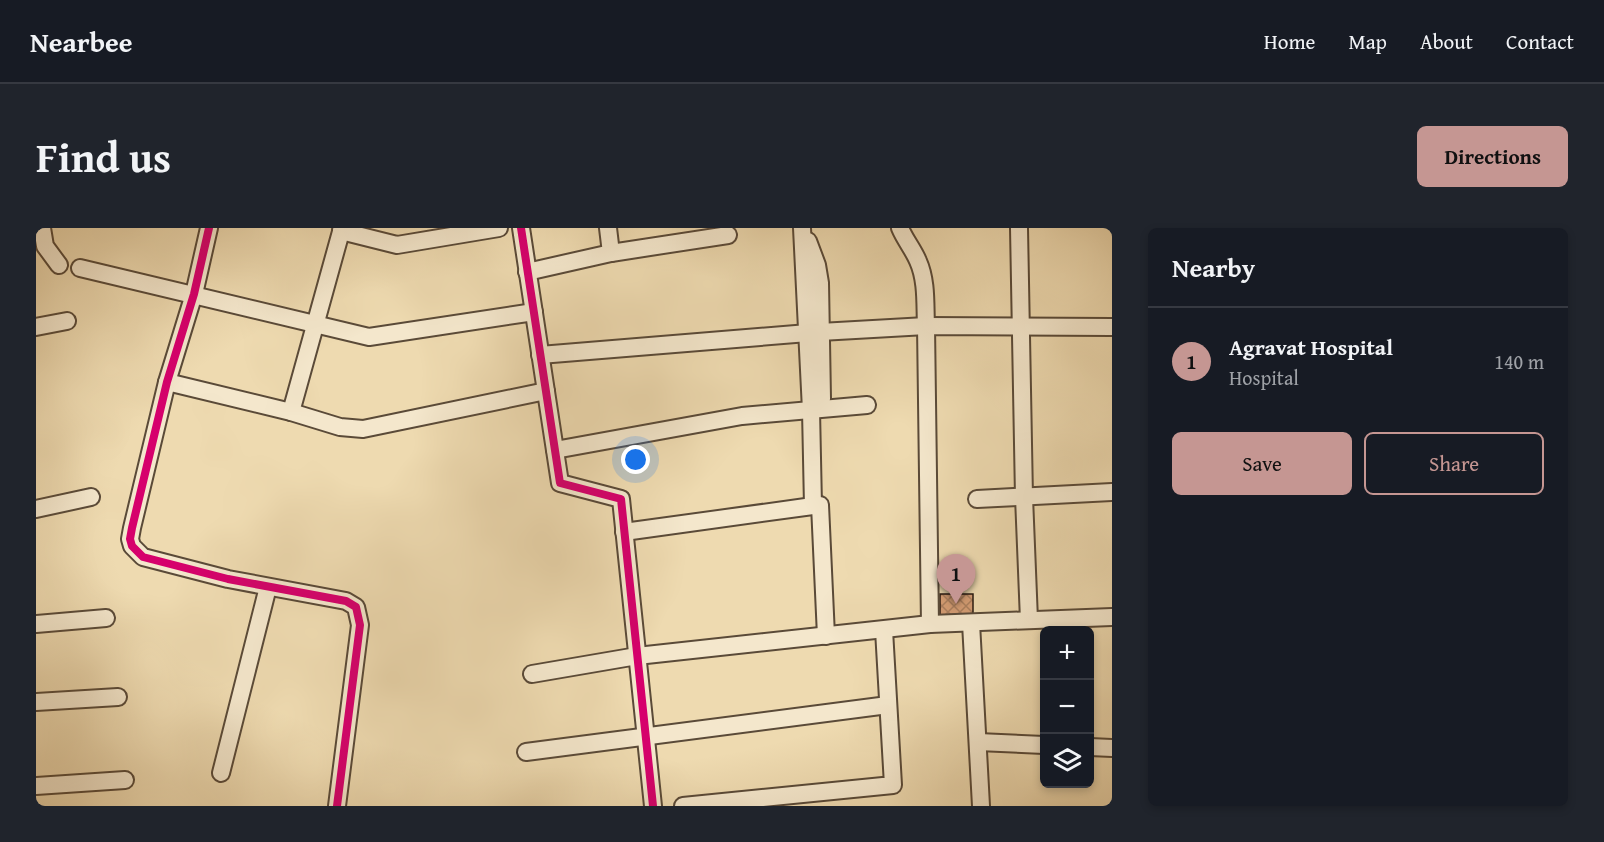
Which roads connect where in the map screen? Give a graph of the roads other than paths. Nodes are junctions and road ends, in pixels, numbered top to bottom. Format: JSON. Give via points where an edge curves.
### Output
{"nodes":[{"id":1,"x":42,"y":228,"type":"edge"},
{"id":2,"x":209,"y":228,"type":"edge"},
{"id":3,"x":498,"y":228,"type":"edge"},
{"id":4,"x":521,"y":228,"type":"edge"},
{"id":5,"x":608,"y":228,"type":"edge"},
{"id":6,"x":803,"y":228,"type":"edge"},
{"id":7,"x":900,"y":228,"type":"edge"},
{"id":8,"x":1019,"y":228,"type":"edge"},
{"id":9,"x":342,"y":230,"type":"edge"},
{"id":10,"x":728,"y":235,"type":"dead end"},
{"id":11,"x":611,"y":253,"type":"junction"},
{"id":12,"x":59,"y":265,"type":"dead end"},
{"id":13,"x":80,"y":268,"type":"dead end"},
{"id":14,"x":528,"y":272,"type":"junction"},
{"id":15,"x":194,"y":294,"type":"junction"},
{"id":16,"x":534,"y":312,"type":"junction"},
{"id":17,"x":67,"y":321,"type":"dead end"},
{"id":18,"x":315,"y":323,"type":"junction"},
{"id":19,"x":1021,"y":325,"type":"junction"},
{"id":20,"x":926,"y":326,"type":"junction"},
{"id":21,"x":36,"y":327,"type":"edge"},
{"id":22,"x":1112,"y":327,"type":"edge"},
{"id":23,"x":814,"y":332,"type":"junction"},
{"id":24,"x":540,"y":355,"type":"junction"},
{"id":25,"x":167,"y":382,"type":"junction"},
{"id":26,"x":546,"y":391,"type":"junction"},
{"id":27,"x":867,"y":405,"type":"dead end"},
{"id":28,"x":817,"y":409,"type":"junction"},
{"id":29,"x":291,"y":412,"type":"junction"},
{"id":30,"x":555,"y":450,"type":"junction"},
{"id":31,"x":1112,"y":492,"type":"edge"},
{"id":32,"x":91,"y":497,"type":"dead end"},
{"id":33,"x":1024,"y":497,"type":"junction"},
{"id":34,"x":977,"y":499,"type":"dead end"},
{"id":35,"x":813,"y":506,"type":"junction"},
{"id":36,"x":36,"y":509,"type":"edge"},
{"id":37,"x":624,"y":532,"type":"junction"},
{"id":38,"x":268,"y":587,"type":"junction"},
{"id":39,"x":1112,"y":617,"type":"edge"},
{"id":40,"x":106,"y":618,"type":"dead end"},
{"id":41,"x":1029,"y":620,"type":"junction"},
{"id":42,"x":971,"y":623,"type":"junction"},
{"id":43,"x":36,"y":624,"type":"edge"},
{"id":44,"x":930,"y":624,"type":"junction"},
{"id":45,"x":884,"y":630,"type":"junction"},
{"id":46,"x":826,"y":636,"type":"junction"},
{"id":47,"x":637,"y":656,"type":"junction"},
{"id":48,"x":532,"y":674,"type":"dead end"},
{"id":49,"x":118,"y":697,"type":"dead end"},
{"id":50,"x":36,"y":702,"type":"edge"},
{"id":51,"x":888,"y":705,"type":"junction"},
{"id":52,"x":646,"y":735,"type":"junction"},
{"id":53,"x":978,"y":742,"type":"junction"},
{"id":54,"x":1040,"y":745,"type":"edge"},
{"id":55,"x":1094,"y":747,"type":"edge"},
{"id":56,"x":1112,"y":748,"type":"edge"},
{"id":57,"x":526,"y":752,"type":"dead end"},
{"id":58,"x":221,"y":773,"type":"dead end"},
{"id":59,"x":125,"y":780,"type":"dead end"},
{"id":60,"x":36,"y":786,"type":"edge"},
{"id":61,"x":337,"y":806,"type":"edge"},
{"id":62,"x":653,"y":806,"type":"edge"},
{"id":63,"x":683,"y":806,"type":"edge"},
{"id":64,"x":981,"y":806,"type":"edge"}],
"edges":[{"from":1,"to":12,"type":"street","via":[[45,246]]},
{"from":2,"to":15,"type":"street"},
{"from":3,"to":9,"type":"street","via":[[397,245]]},
{"from":4,"to":14,"type":"street"},
{"from":5,"to":11,"type":"street"},
{"from":6,"to":23,"type":"street","via":[[818,271]]},
{"from":7,"to":20,"type":"street","via":[[921,270]]},
{"from":8,"to":19,"type":"street"},
{"from":9,"to":18,"type":"street"},
{"from":10,"to":11,"type":"street"},
{"from":11,"to":14,"type":"street"},
{"from":13,"to":15,"type":"street"},
{"from":14,"to":16,"type":"street"},
{"from":15,"to":18,"type":"street"},
{"from":15,"to":25,"type":"street"},
{"from":16,"to":18,"type":"street","via":[[369,337]]},
{"from":16,"to":24,"type":"street"},
{"from":17,"to":21,"type":"street"},
{"from":18,"to":29,"type":"street"},
{"from":19,"to":20,"type":"street"},
{"from":19,"to":22,"type":"street"},
{"from":19,"to":33,"type":"street"},
{"from":20,"to":23,"type":"street"},
{"from":20,"to":44,"type":"street"},
{"from":23,"to":24,"type":"street"},
{"from":23,"to":28,"type":"street"},
{"from":24,"to":26,"type":"street"},
{"from":25,"to":29,"type":"street"},
{"from":25,"to":38,"type":"street","via":[[132,528],[132,546],[142,557]]},
{"from":26,"to":29,"type":"street","via":[[363,429],[340,427]]},
{"from":26,"to":30,"type":"street"},
{"from":27,"to":28,"type":"street"},
{"from":28,"to":30,"type":"street","via":[[742,416]]},
{"from":28,"to":35,"type":"street"},
{"from":30,"to":37,"type":"street","via":[[560,483],[621,499]]},
{"from":31,"to":33,"type":"street"},
{"from":32,"to":36,"type":"street"},
{"from":33,"to":34,"type":"street"},
{"from":33,"to":41,"type":"street"},
{"from":35,"to":37,"type":"street"},
{"from":35,"to":46,"type":"street","via":[[820,505]]},
{"from":37,"to":47,"type":"street"},
{"from":38,"to":58,"type":"street"},
{"from":38,"to":61,"type":"street","via":[[346,601],[358,613],[360,625]]},
{"from":39,"to":41,"type":"street"},
{"from":40,"to":43,"type":"street"},
{"from":41,"to":42,"type":"street"},
{"from":42,"to":44,"type":"street"},
{"from":42,"to":53,"type":"street"},
{"from":44,"to":45,"type":"street"},
{"from":45,"to":46,"type":"street"},
{"from":45,"to":51,"type":"street"},
{"from":46,"to":47,"type":"street"},
{"from":47,"to":48,"type":"street"},
{"from":47,"to":52,"type":"street"},
{"from":49,"to":50,"type":"street"},
{"from":51,"to":52,"type":"street"},
{"from":51,"to":63,"type":"street","via":[[893,784]]},
{"from":52,"to":57,"type":"street"},
{"from":52,"to":62,"type":"street"},
{"from":53,"to":54,"type":"street"},
{"from":53,"to":64,"type":"street"},
{"from":55,"to":56,"type":"street"},
{"from":59,"to":60,"type":"street"}]}
